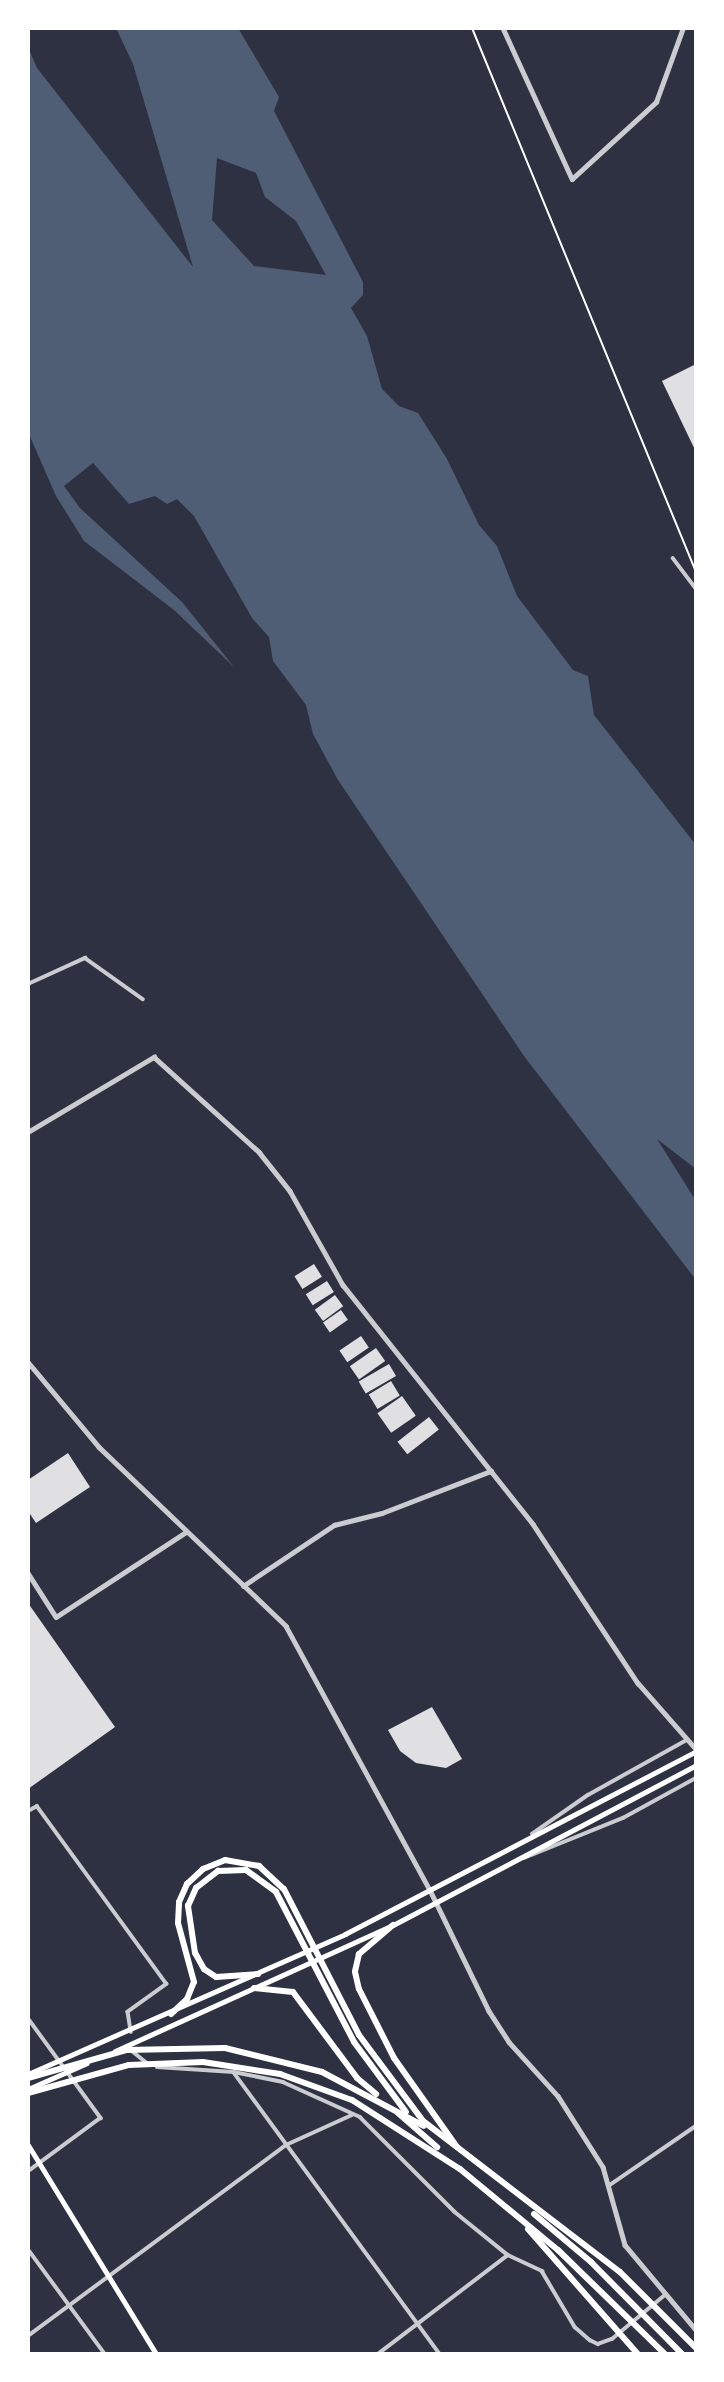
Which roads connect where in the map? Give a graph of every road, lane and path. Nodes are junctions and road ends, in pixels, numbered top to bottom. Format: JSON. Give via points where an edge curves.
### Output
{"nodes":[{"id":1,"x":472,"y":28,"type":"edge"},
{"id":2,"x":503,"y":28,"type":"edge"},
{"id":3,"x":683,"y":28,"type":"edge"},
{"id":4,"x":673,"y":558,"type":"dead end"},
{"id":5,"x":696,"y":572,"type":"edge"},
{"id":6,"x":696,"y":588,"type":"edge"},
{"id":7,"x":28,"y":984,"type":"edge"},
{"id":8,"x":143,"y":999,"type":"dead end"},
{"id":9,"x":28,"y":1132,"type":"edge"},
{"id":10,"x":28,"y":1362,"type":"edge"},
{"id":11,"x":491,"y":1471,"type":"junction"},
{"id":12,"x":186,"y":1532,"type":"junction"},
{"id":13,"x":28,"y":1573,"type":"edge"},
{"id":14,"x":243,"y":1586,"type":"junction"},
{"id":15,"x":687,"y":1740,"type":"junction"},
{"id":16,"x":696,"y":1750,"type":"edge"},
{"id":17,"x":696,"y":1765,"type":"edge"},
{"id":18,"x":696,"y":1778,"type":"edge"},
{"id":19,"x":28,"y":1811,"type":"edge"},
{"id":20,"x":517,"y":1847,"type":"junction"},
{"id":21,"x":519,"y":1860,"type":"junction"},
{"id":22,"x":430,"y":1890,"type":"junction"},
{"id":23,"x":436,"y":1902,"type":"junction"},
{"id":24,"x":393,"y":1925,"type":"junction"},
{"id":25,"x":304,"y":1936,"type":"junction"},
{"id":26,"x":322,"y":1973,"type":"junction"},
{"id":27,"x":258,"y":1974,"type":"junction"},
{"id":28,"x":254,"y":1988,"type":"junction"},
{"id":29,"x":171,"y":2014,"type":"junction"},
{"id":30,"x":28,"y":2018,"type":"edge"},
{"id":31,"x":131,"y":2032,"type":"junction"},
{"id":32,"x":128,"y":2045,"type":"junction"},
{"id":33,"x":59,"y":2060,"type":"junction"},
{"id":34,"x":68,"y":2072,"type":"junction"},
{"id":35,"x":233,"y":2072,"type":"junction"},
{"id":36,"x":28,"y":2076,"type":"edge"},
{"id":37,"x":28,"y":2091,"type":"edge"},
{"id":38,"x":352,"y":2115,"type":"junction"},
{"id":39,"x":696,"y":2126,"type":"edge"},
{"id":40,"x":424,"y":2136,"type":"junction"},
{"id":41,"x":28,"y":2145,"type":"edge"},
{"id":42,"x":286,"y":2145,"type":"junction"},
{"id":43,"x":462,"y":2154,"type":"junction"},
{"id":44,"x":39,"y":2164,"type":"junction"},
{"id":45,"x":28,"y":2172,"type":"edge"},
{"id":46,"x":610,"y":2185,"type":"junction"},
{"id":47,"x":28,"y":2249,"type":"edge"},
{"id":48,"x":508,"y":2255,"type":"junction"},
{"id":49,"x":108,"y":2278,"type":"junction"},
{"id":50,"x":665,"y":2295,"type":"junction"},
{"id":51,"x":70,"y":2306,"type":"junction"},
{"id":52,"x":417,"y":2324,"type":"junction"},
{"id":53,"x":696,"y":2330,"type":"edge"},
{"id":54,"x":28,"y":2336,"type":"edge"},
{"id":55,"x":696,"y":2348,"type":"edge"},
{"id":56,"x":105,"y":2354,"type":"edge"},
{"id":57,"x":156,"y":2354,"type":"edge"},
{"id":58,"x":378,"y":2354,"type":"edge"},
{"id":59,"x":440,"y":2354,"type":"edge"},
{"id":60,"x":638,"y":2354,"type":"edge"},
{"id":61,"x":665,"y":2354,"type":"edge"},
{"id":62,"x":682,"y":2354,"type":"edge"}],
"edges":[{"from":1,"to":5,"type":"path"},
{"from":2,"to":3,"type":"street","via":[[572,179],[656,102]]},
{"from":4,"to":6,"type":"street"},
{"from":7,"to":8,"type":"street","via":[[85,957]]},
{"from":9,"to":11,"type":"street","via":[[149,1057],[159,1060],[272,1165],[343,1285]]},
{"from":10,"to":12,"type":"street","via":[[99,1447]]},
{"from":11,"to":14,"type":"street","via":[[382,1513],[334,1525]]},
{"from":11,"to":15,"type":"street","via":[[576,1586],[638,1683]]},
{"from":12,"to":13,"type":"street","via":[[56,1617]]},
{"from":12,"to":14,"type":"street"},
{"from":14,"to":22,"type":"street","via":[[286,1626]]},
{"from":15,"to":16,"type":"street"},
{"from":15,"to":20,"type":"street","via":[[588,1795]]},
{"from":16,"to":20,"type":"main road"},
{"from":17,"to":21,"type":"main road"},
{"from":18,"to":21,"type":"street","via":[[623,1818]]},
{"from":19,"to":31,"type":"street","via":[[37,1806],[167,1984],[128,2012]]},
{"from":20,"to":22,"type":"main road"},
{"from":21,"to":23,"type":"main road"},
{"from":22,"to":23,"type":"street"},
{"from":22,"to":27,"type":"main road"},
{"from":23,"to":24,"type":"main road"},
{"from":23,"to":46,"type":"street","via":[[489,2011],[572,2115]]},
{"from":24,"to":28,"type":"main road"},
{"from":24,"to":43,"type":"highway","via":[[359,1954],[355,1972],[359,1989],[394,2058]]},
{"from":25,"to":26,"type":"highway"},
{"from":25,"to":27,"type":"highway","via":[[276,1892],[252,1872],[224,1869],[205,1878],[193,1893],[187,1913],[201,1964],[224,1979]]},
{"from":25,"to":29,"type":"highway","via":[[284,1889],[259,1866],[225,1860],[203,1869],[187,1884],[179,1902],[180,1933],[194,1982],[187,1999]]},
{"from":26,"to":40,"type":"highway","via":[[354,2042]]},
{"from":26,"to":43,"type":"highway","via":[[376,2062],[423,2121]]},
{"from":27,"to":29,"type":"main road"},
{"from":28,"to":32,"type":"main road"},
{"from":28,"to":40,"type":"highway","via":[[293,1992],[357,2078]]},
{"from":29,"to":31,"type":"main road"},
{"from":30,"to":33,"type":"street"},
{"from":31,"to":33,"type":"main road"},
{"from":32,"to":34,"type":"main road"},
{"from":32,"to":35,"type":"street","via":[[136,2057],[153,2067]]},
{"from":33,"to":34,"type":"street"},
{"from":33,"to":36,"type":"main road"},
{"from":34,"to":37,"type":"main road"},
{"from":34,"to":44,"type":"street","via":[[101,2118]]},
{"from":35,"to":38,"type":"street","via":[[324,2097]]},
{"from":35,"to":42,"type":"street"},
{"from":36,"to":62,"type":"highway","via":[[127,2050],[188,2046],[276,2057],[347,2082],[412,2118],[475,2164],[591,2262]]},
{"from":37,"to":61,"type":"highway","via":[[116,2067],[203,2062],[280,2074],[352,2100],[418,2138],[471,2178],[558,2250]]},
{"from":38,"to":42,"type":"street"},
{"from":38,"to":48,"type":"street","via":[[378,2133],[455,2212]]},
{"from":39,"to":46,"type":"street"},
{"from":40,"to":60,"type":"highway","via":[[558,2258]]},
{"from":41,"to":44,"type":"main road"},
{"from":42,"to":49,"type":"street"},
{"from":42,"to":52,"type":"street"},
{"from":43,"to":55,"type":"highway","via":[[647,2296]]},
{"from":44,"to":45,"type":"street"},
{"from":44,"to":49,"type":"main road"},
{"from":46,"to":50,"type":"street","via":[[625,2245]]},
{"from":47,"to":51,"type":"street"},
{"from":48,"to":50,"type":"street","via":[[542,2271],[575,2327],[598,2344],[612,2339]]},
{"from":48,"to":52,"type":"street"},
{"from":49,"to":51,"type":"street"},
{"from":49,"to":57,"type":"main road"},
{"from":50,"to":53,"type":"street"},
{"from":51,"to":54,"type":"street"},
{"from":51,"to":56,"type":"street"},
{"from":52,"to":58,"type":"street"},
{"from":52,"to":59,"type":"street"}]}
